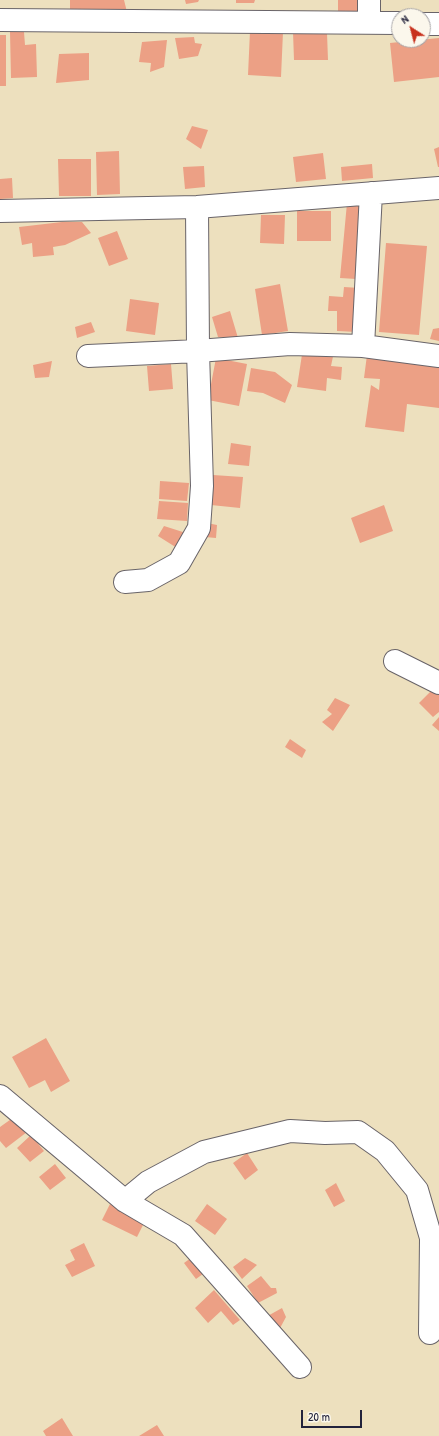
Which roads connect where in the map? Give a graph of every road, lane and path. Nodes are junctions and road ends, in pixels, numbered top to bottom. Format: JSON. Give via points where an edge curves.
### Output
{"nodes":[{"id":1,"x":369,"y":0,"type":"edge"},
{"id":2,"x":0,"y":20,"type":"edge"},
{"id":3,"x":369,"y":23,"type":"junction"},
{"id":4,"x":391,"y":24,"type":"edge"},
{"id":5,"x":439,"y":188,"type":"edge"},
{"id":6,"x":371,"y":193,"type":"junction"},
{"id":7,"x":197,"y":207,"type":"junction"},
{"id":8,"x":0,"y":211,"type":"edge"},
{"id":9,"x":363,"y":346,"type":"junction"},
{"id":10,"x":198,"y":351,"type":"junction"},
{"id":11,"x":88,"y":356,"type":"dead end"},
{"id":12,"x":439,"y":356,"type":"edge"},
{"id":13,"x":125,"y":582,"type":"dead end"},
{"id":14,"x":395,"y":661,"type":"dead end"},
{"id":15,"x":439,"y":683,"type":"edge"},
{"id":16,"x":0,"y":1096,"type":"edge"},
{"id":17,"x":125,"y":1201,"type":"junction"},
{"id":18,"x":430,"y":1333,"type":"dead end"},
{"id":19,"x":300,"y":1367,"type":"dead end"}],
"edges":[{"from":1,"to":3,"type":"street"},
{"from":2,"to":3,"type":"street"},
{"from":3,"to":4,"type":"street"},
{"from":5,"to":6,"type":"street"},
{"from":6,"to":7,"type":"street"},
{"from":6,"to":9,"type":"street"},
{"from":7,"to":8,"type":"street"},
{"from":7,"to":10,"type":"street"},
{"from":9,"to":10,"type":"street","via":[[290,344]]},
{"from":9,"to":12,"type":"street"},
{"from":10,"to":11,"type":"street"},
{"from":10,"to":13,"type":"street","via":[[202,486],[199,528],[179,563],[148,580]]},
{"from":14,"to":15,"type":"street"},
{"from":16,"to":17,"type":"street"},
{"from":17,"to":18,"type":"street","via":[[148,1182],[204,1152],[290,1132],[358,1132],[384,1151],[417,1190],[432,1238]]},
{"from":17,"to":19,"type":"street","via":[[183,1235]]}]}
